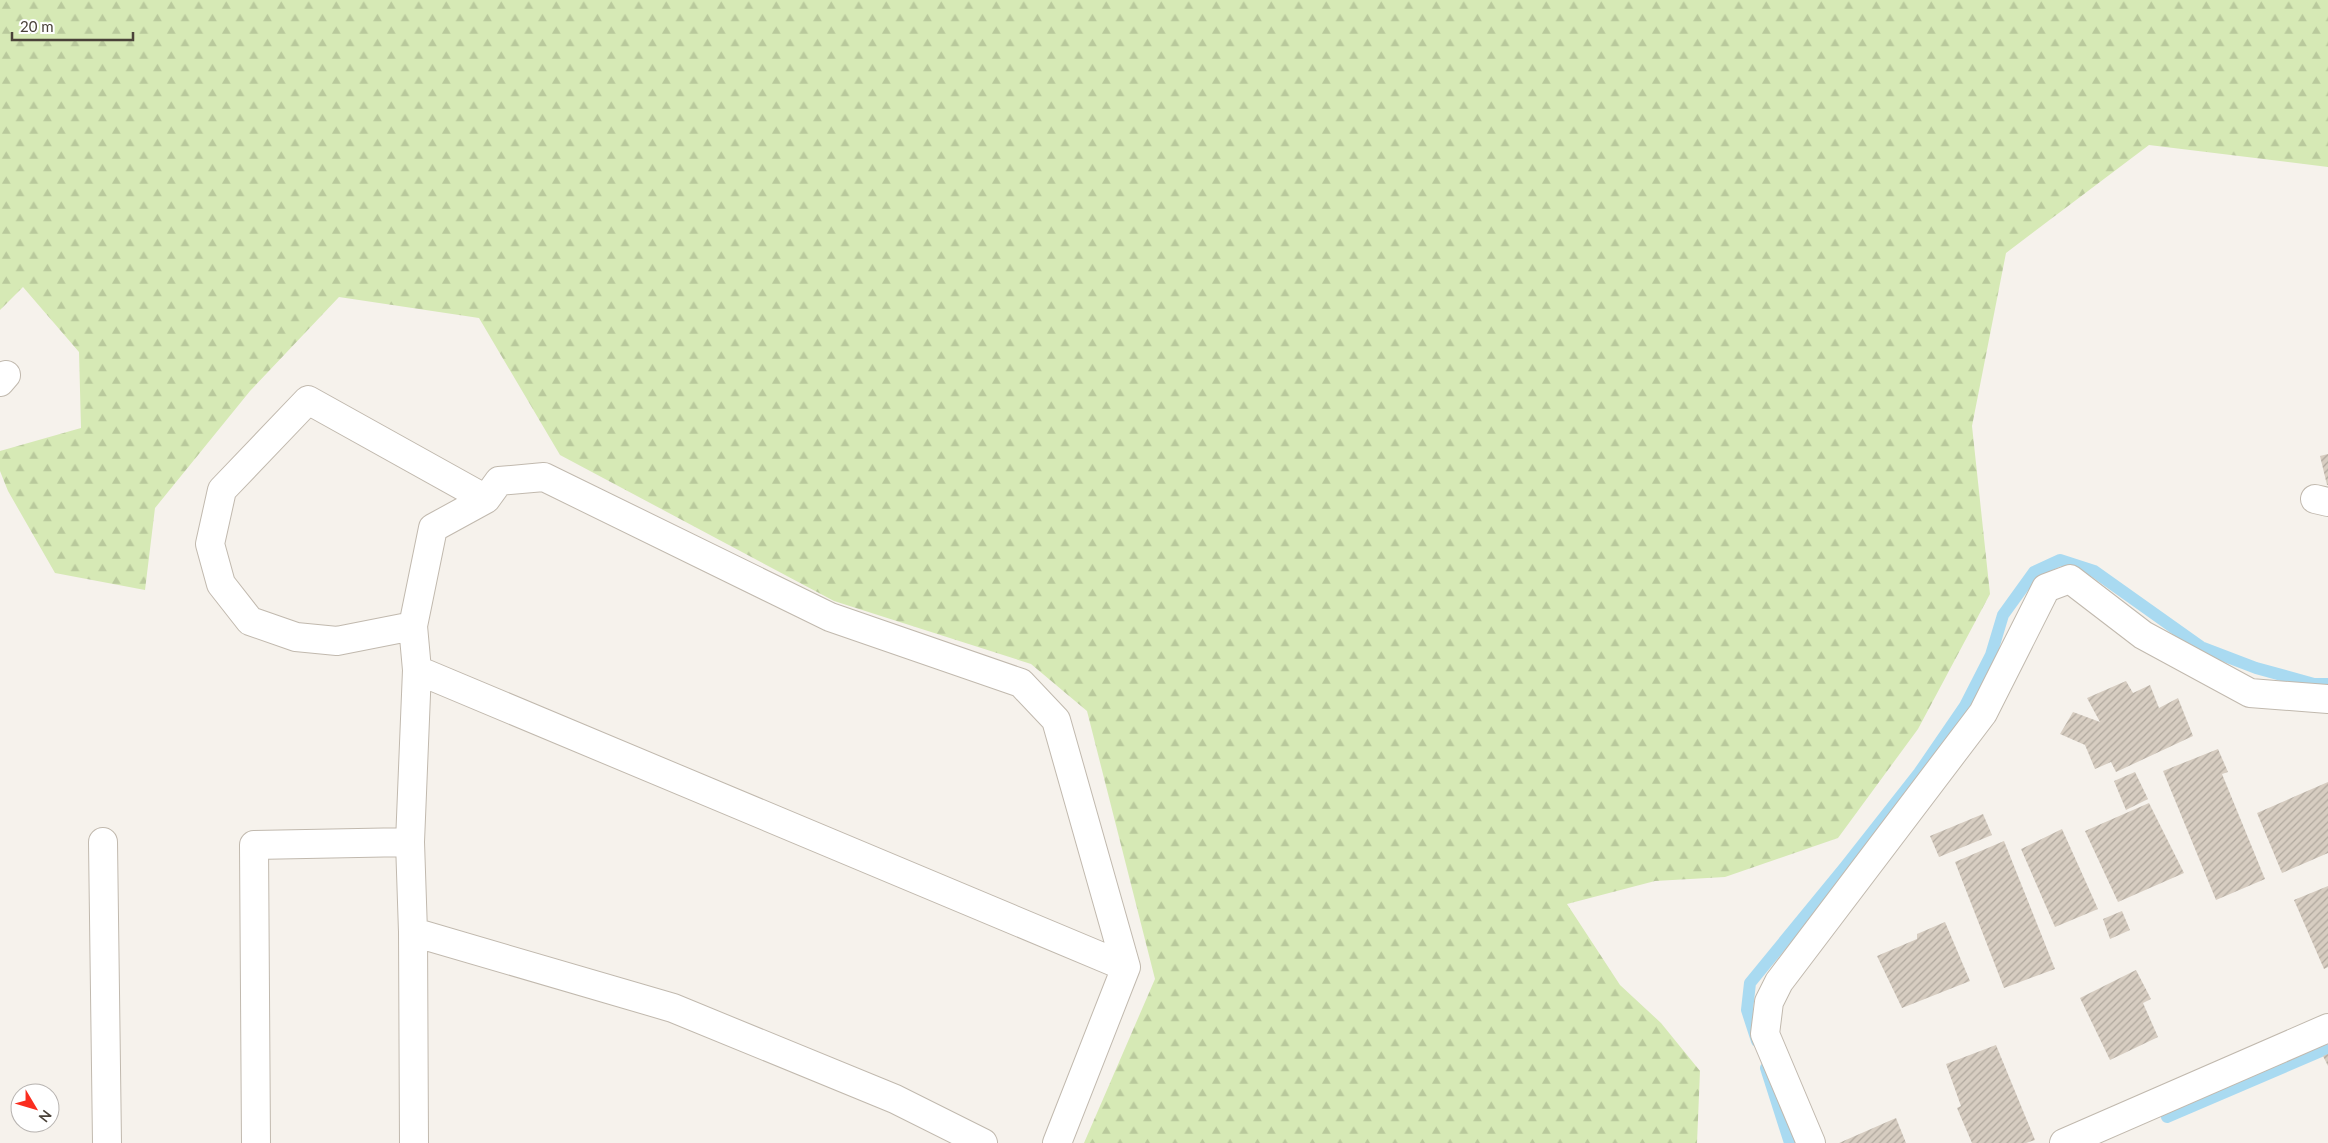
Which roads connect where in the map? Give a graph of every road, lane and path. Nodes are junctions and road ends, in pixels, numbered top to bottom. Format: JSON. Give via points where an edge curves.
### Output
{"nodes":[{"id":1,"x":486,"y":499,"type":"junction"},
{"id":2,"x":413,"y":626,"type":"junction"},
{"id":3,"x":417,"y":670,"type":"junction"},
{"id":4,"x":2328,"y":698,"type":"edge"},
{"id":5,"x":103,"y":842,"type":"dead end"},
{"id":6,"x":410,"y":842,"type":"junction"},
{"id":7,"x":413,"y":932,"type":"junction"},
{"id":8,"x":1126,"y":967,"type":"junction"},
{"id":9,"x":2328,"y":1028,"type":"edge"},
{"id":10,"x":107,"y":1143,"type":"edge"},
{"id":11,"x":256,"y":1143,"type":"edge"},
{"id":12,"x":414,"y":1143,"type":"edge"},
{"id":13,"x":983,"y":1143,"type":"edge"},
{"id":14,"x":1057,"y":1143,"type":"edge"},
{"id":15,"x":1811,"y":1143,"type":"edge"},
{"id":16,"x":2064,"y":1143,"type":"edge"}],
"edges":[{"from":1,"to":2,"type":"street","via":[[433,528]]},
{"from":1,"to":2,"type":"street","via":[[308,400],[222,490],[210,544],[221,584],[250,621],[296,638],[337,641]]},
{"from":1,"to":8,"type":"street","via":[[499,480],[544,477],[830,617],[1022,683],[1056,720]]},
{"from":2,"to":3,"type":"street"},
{"from":3,"to":6,"type":"street"},
{"from":3,"to":8,"type":"street"},
{"from":4,"to":15,"type":"street","via":[[2250,694],[2143,635],[2070,579],[2046,588],[1983,713],[1779,982],[1769,1002],[1764,1034]]},
{"from":5,"to":10,"type":"street"},
{"from":6,"to":7,"type":"street"},
{"from":6,"to":11,"type":"street","via":[[254,845]]},
{"from":7,"to":12,"type":"street"},
{"from":7,"to":13,"type":"street","via":[[673,1008],[894,1099]]},
{"from":8,"to":14,"type":"street"},
{"from":9,"to":16,"type":"street"}]}
